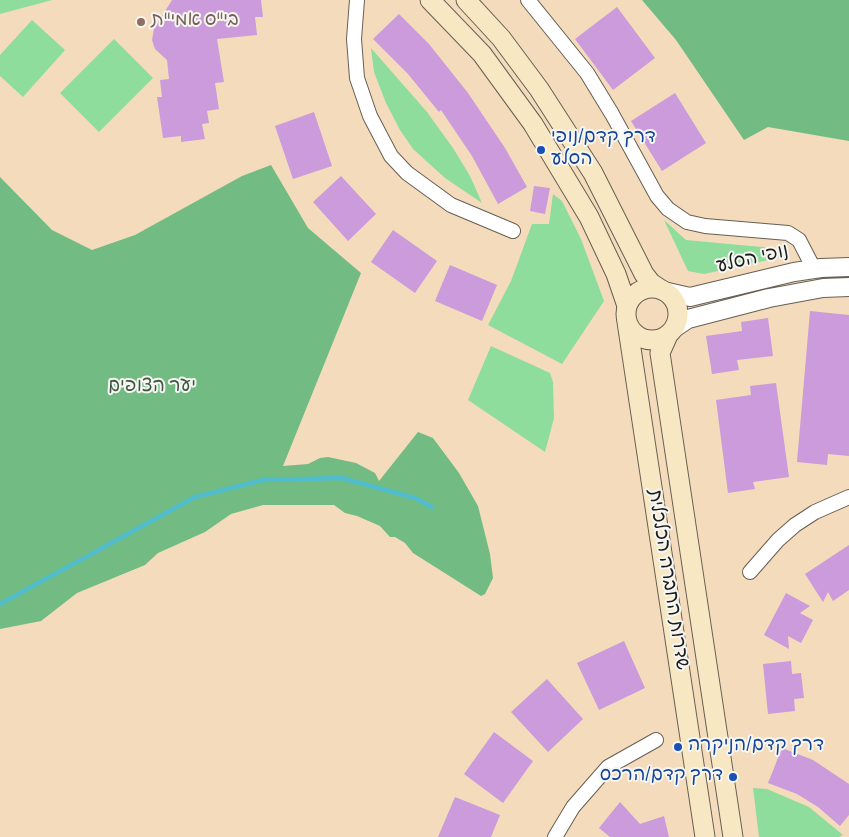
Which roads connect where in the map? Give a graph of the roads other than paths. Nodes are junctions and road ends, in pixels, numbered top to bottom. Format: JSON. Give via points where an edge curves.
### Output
{"nodes":[{"id":1,"x":357,"y":0,"type":"edge"},
{"id":2,"x":430,"y":0,"type":"edge"},
{"id":3,"x":466,"y":0,"type":"edge"},
{"id":4,"x":528,"y":0,"type":"edge"},
{"id":5,"x":513,"y":231,"type":"dead end"},
{"id":6,"x":849,"y":267,"type":"edge"},
{"id":7,"x":814,"y":269,"type":"junction"},
{"id":8,"x":849,"y":287,"type":"edge"},
{"id":9,"x":664,"y":290,"type":"junction"},
{"id":10,"x":627,"y":314,"type":"junction"},
{"id":11,"x":672,"y":331,"type":"junction"},
{"id":12,"x":849,"y":497,"type":"edge"},
{"id":13,"x":750,"y":572,"type":"dead end"},
{"id":14,"x":656,"y":740,"type":"dead end"},
{"id":15,"x":555,"y":837,"type":"edge"},
{"id":16,"x":705,"y":837,"type":"edge"},
{"id":17,"x":733,"y":837,"type":"edge"}],
"edges":[{"from":1,"to":5,"type":"street","via":[[354,39],[357,78],[370,116],[391,156],[407,173],[451,205]]},
{"from":2,"to":10,"type":"main road","name":"שדרות החברה הכלכלית","via":[[482,54],[533,124],[589,217],[616,274]]},
{"from":3,"to":9,"type":"main road","via":[[501,38],[539,89],[593,172],[644,274],[651,283]]},
{"from":4,"to":7,"type":"street","via":[[586,73],[657,196],[668,209],[687,222],[705,226],[788,233],[799,240]]},
{"from":6,"to":7,"type":"street","name":"נופי הסלע"},
{"from":7,"to":9,"type":"street","name":"נופי הסלע","via":[[690,297]]},
{"from":8,"to":11,"type":"street","name":"נופי הסלע","via":[[823,288],[769,298],[688,319]]},
{"from":9,"to":10,"type":"main road","via":[[646,288],[634,294]]},
{"from":9,"to":11,"type":"main road","via":[[678,307]]},
{"from":10,"to":11,"type":"main road","via":[[632,331],[643,339],[658,340]]},
{"from":10,"to":16,"type":"main road","name":"שדרות החברה הכלכלית"},
{"from":11,"to":17,"type":"main road","name":"שדרות החברה הכלכלית","via":[[660,353]]},
{"from":12,"to":13,"type":"street","via":[[795,524]]},
{"from":14,"to":15,"type":"street","via":[[608,768],[573,807]]}]}
